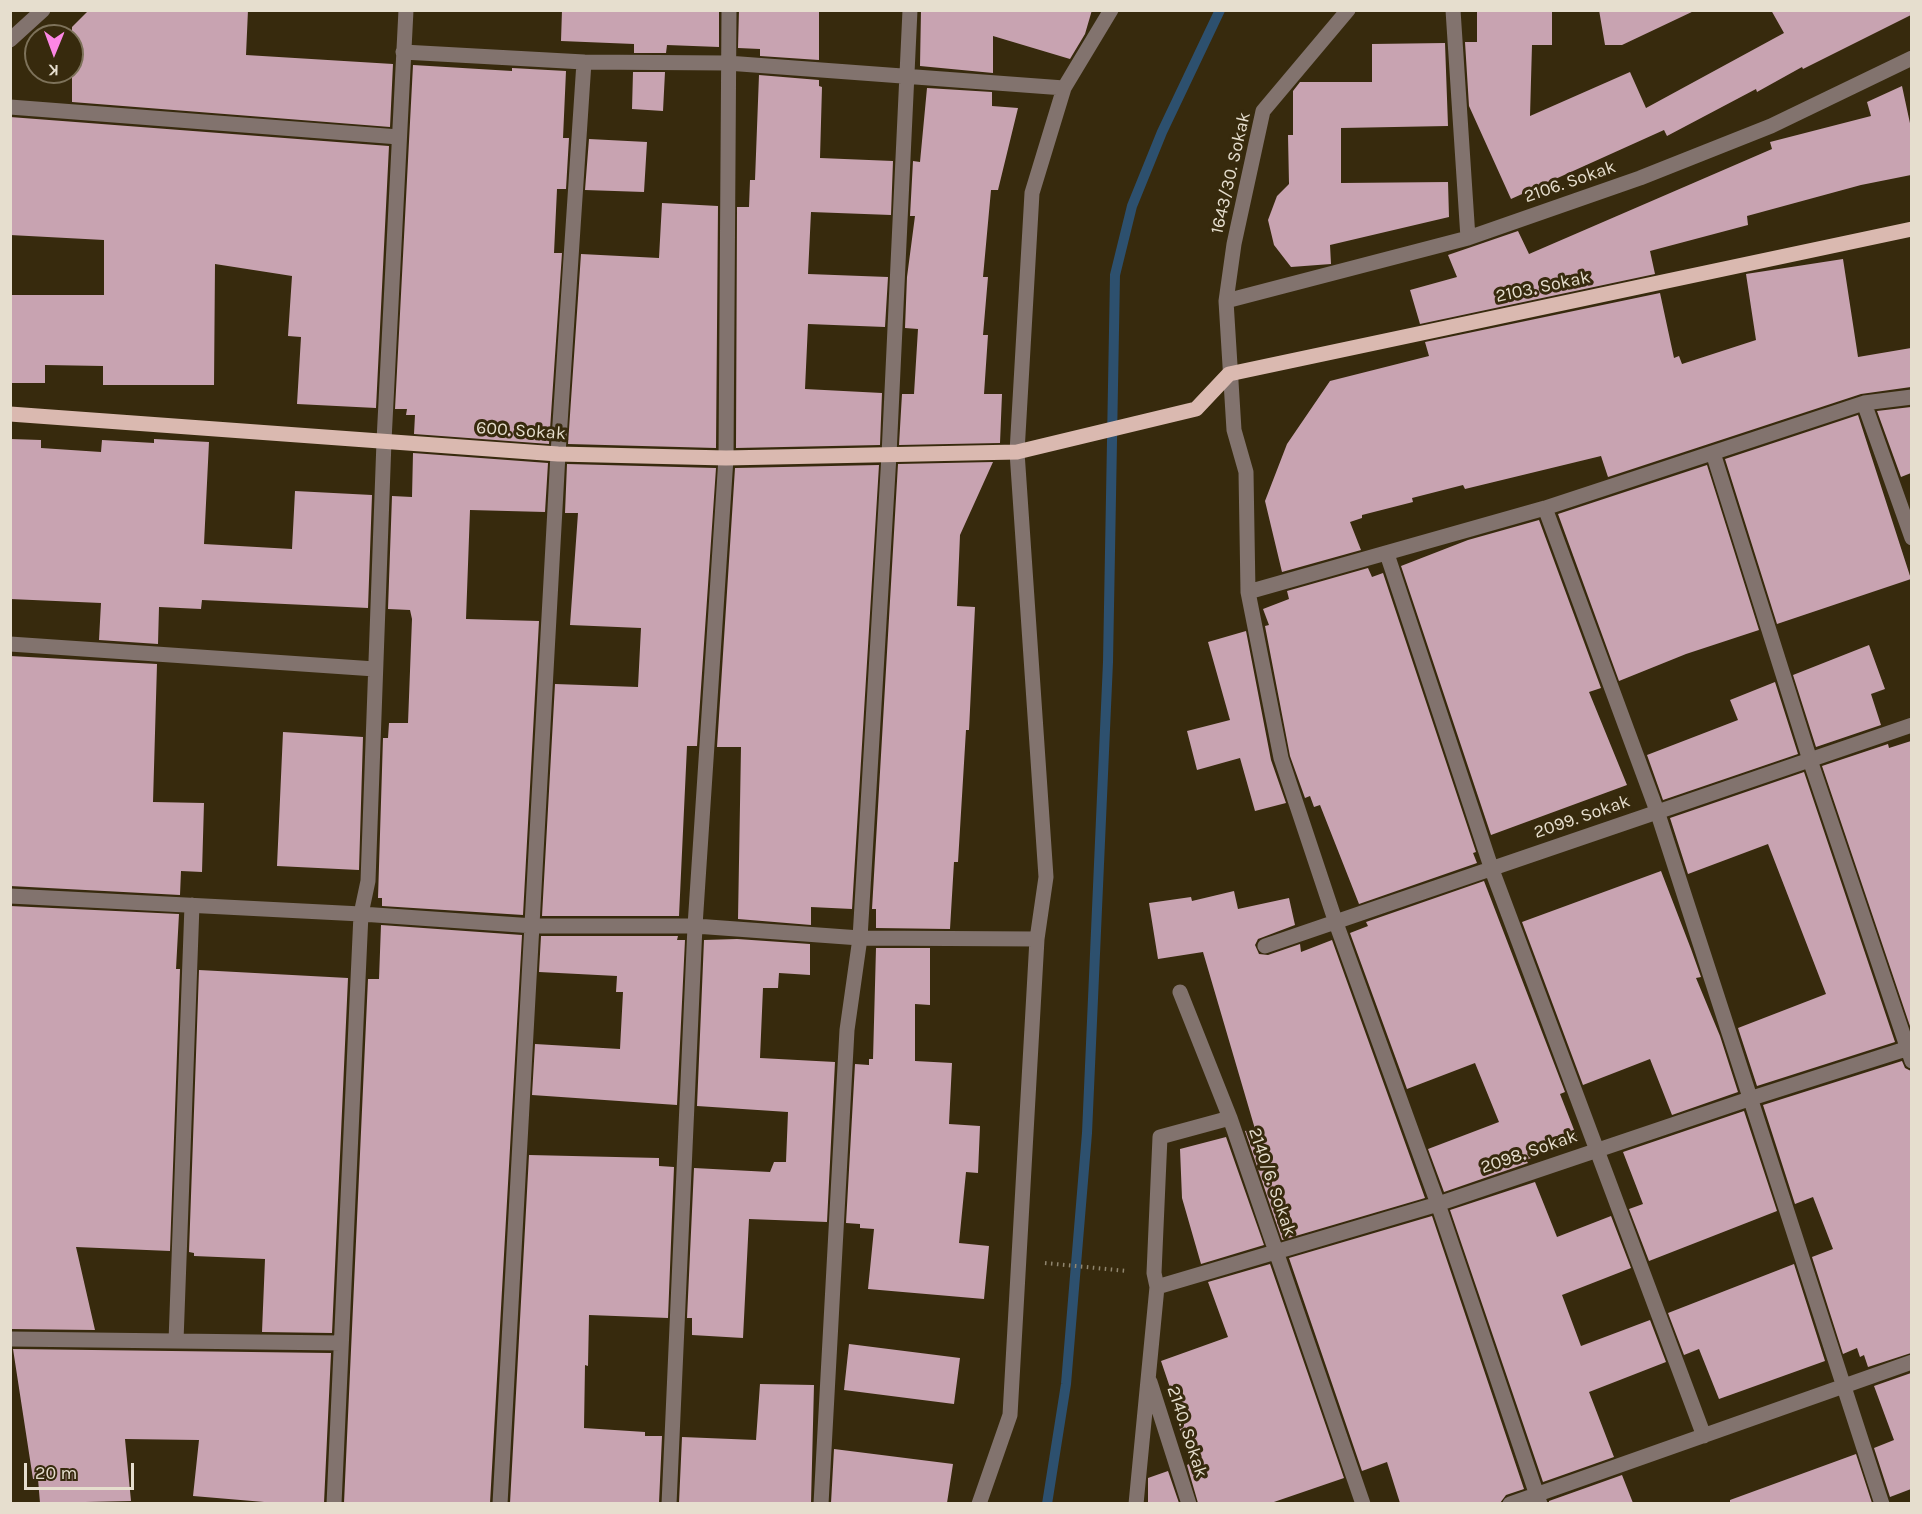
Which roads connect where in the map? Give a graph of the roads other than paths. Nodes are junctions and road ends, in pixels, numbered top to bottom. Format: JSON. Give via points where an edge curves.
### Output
{"nodes":[{"id":1,"x":43,"y":10,"type":"edge"},
{"id":2,"x":406,"y":10,"type":"edge"},
{"id":3,"x":729,"y":10,"type":"edge"},
{"id":4,"x":910,"y":10,"type":"edge"},
{"id":5,"x":1111,"y":10,"type":"edge"},
{"id":6,"x":1348,"y":10,"type":"edge"},
{"id":7,"x":1453,"y":10,"type":"edge"},
{"id":8,"x":10,"y":40,"type":"edge"},
{"id":9,"x":403,"y":52,"type":"junction"},
{"id":10,"x":1911,"y":58,"type":"edge"},
{"id":11,"x":584,"y":62,"type":"junction"},
{"id":12,"x":727,"y":63,"type":"junction"},
{"id":13,"x":905,"y":75,"type":"junction"},
{"id":14,"x":1064,"y":88,"type":"junction"},
{"id":15,"x":10,"y":106,"type":"edge"},
{"id":16,"x":399,"y":137,"type":"junction"},
{"id":17,"x":1911,"y":229,"type":"edge"},
{"id":18,"x":1468,"y":238,"type":"junction"},
{"id":19,"x":1226,"y":302,"type":"junction"},
{"id":20,"x":1229,"y":374,"type":"junction"},
{"id":21,"x":1911,"y":397,"type":"edge"},
{"id":22,"x":1864,"y":403,"type":"junction"},
{"id":23,"x":10,"y":414,"type":"edge"},
{"id":24,"x":384,"y":441,"type":"junction"},
{"id":25,"x":1023,"y":451,"type":"junction"},
{"id":26,"x":1713,"y":453,"type":"junction"},
{"id":27,"x":558,"y":454,"type":"junction"},
{"id":28,"x":889,"y":455,"type":"junction"},
{"id":29,"x":726,"y":458,"type":"junction"},
{"id":30,"x":1545,"y":507,"type":"junction"},
{"id":31,"x":1911,"y":538,"type":"edge"},
{"id":32,"x":1387,"y":554,"type":"junction"},
{"id":33,"x":1248,"y":592,"type":"junction"},
{"id":34,"x":10,"y":644,"type":"edge"},
{"id":35,"x":375,"y":669,"type":"junction"},
{"id":36,"x":1911,"y":724,"type":"edge"},
{"id":37,"x":1810,"y":760,"type":"junction"},
{"id":38,"x":1656,"y":812,"type":"junction"},
{"id":39,"x":1492,"y":870,"type":"junction"},
{"id":40,"x":10,"y":896,"type":"edge"},
{"id":41,"x":192,"y":905,"type":"junction"},
{"id":42,"x":361,"y":914,"type":"junction"},
{"id":43,"x":1336,"y":923,"type":"junction"},
{"id":44,"x":534,"y":926,"type":"junction"},
{"id":45,"x":695,"y":926,"type":"junction"},
{"id":46,"x":860,"y":938,"type":"junction"},
{"id":47,"x":1037,"y":939,"type":"junction"},
{"id":48,"x":1265,"y":946,"type":"dead end"},
{"id":49,"x":1180,"y":992,"type":"dead end"},
{"id":50,"x":1910,"y":1052,"type":"edge"},
{"id":51,"x":1749,"y":1098,"type":"junction"},
{"id":52,"x":1230,"y":1118,"type":"junction"},
{"id":53,"x":1596,"y":1150,"type":"junction"},
{"id":54,"x":1438,"y":1204,"type":"junction"},
{"id":55,"x":1275,"y":1251,"type":"junction"},
{"id":56,"x":1156,"y":1280,"type":"junction"},
{"id":57,"x":10,"y":1339,"type":"edge"},
{"id":58,"x":176,"y":1341,"type":"junction"},
{"id":59,"x":341,"y":1343,"type":"junction"},
{"id":60,"x":1911,"y":1362,"type":"edge"},
{"id":61,"x":1147,"y":1373,"type":"junction"},
{"id":62,"x":1845,"y":1386,"type":"junction"},
{"id":63,"x":1704,"y":1436,"type":"junction"},
{"id":64,"x":1538,"y":1499,"type":"edge"},
{"id":65,"x":333,"y":1503,"type":"edge"},
{"id":66,"x":500,"y":1503,"type":"edge"},
{"id":67,"x":669,"y":1503,"type":"edge"},
{"id":68,"x":821,"y":1503,"type":"edge"},
{"id":69,"x":979,"y":1503,"type":"edge"},
{"id":70,"x":1137,"y":1503,"type":"edge"},
{"id":71,"x":1190,"y":1503,"type":"edge"},
{"id":72,"x":1364,"y":1503,"type":"edge"},
{"id":73,"x":1510,"y":1503,"type":"edge"},
{"id":74,"x":1882,"y":1503,"type":"edge"}],
"edges":[{"from":1,"to":8,"type":"street"},
{"from":2,"to":9,"type":"street"},
{"from":3,"to":12,"type":"street"},
{"from":4,"to":13,"type":"street"},
{"from":5,"to":14,"type":"street"},
{"from":6,"to":19,"type":"street","name":"1643/30. Sokak","via":[[1263,111],[1234,244]]},
{"from":7,"to":18,"type":"street"},
{"from":9,"to":11,"type":"street"},
{"from":9,"to":16,"type":"street"},
{"from":10,"to":18,"type":"street","name":"2106. Sokak","via":[[1771,126],[1640,178]]},
{"from":11,"to":12,"type":"street"},
{"from":11,"to":27,"type":"street"},
{"from":12,"to":13,"type":"street"},
{"from":12,"to":29,"type":"street"},
{"from":13,"to":14,"type":"street"},
{"from":13,"to":28,"type":"street"},
{"from":14,"to":25,"type":"street","via":[[1032,193]]},
{"from":15,"to":16,"type":"street"},
{"from":16,"to":24,"type":"street"},
{"from":17,"to":20,"type":"main road","name":"2103. Sokak"},
{"from":18,"to":19,"type":"street","name":"2106. Sokak"},
{"from":19,"to":20,"type":"street","name":"1643/30. Sokak"},
{"from":20,"to":25,"type":"main road","name":"600. Sokak","via":[[1196,408]]},
{"from":20,"to":33,"type":"street","name":"1643/30. Sokak","via":[[1234,430],[1246,472]]},
{"from":21,"to":22,"type":"street"},
{"from":22,"to":26,"type":"street"},
{"from":22,"to":31,"type":"street"},
{"from":23,"to":24,"type":"main road","name":"600. Sokak"},
{"from":24,"to":27,"type":"main road","name":"600. Sokak"},
{"from":24,"to":35,"type":"street"},
{"from":25,"to":28,"type":"main road","name":"600. Sokak"},
{"from":25,"to":47,"type":"street","via":[[1046,877]]},
{"from":26,"to":30,"type":"street"},
{"from":26,"to":37,"type":"street"},
{"from":27,"to":29,"type":"main road","name":"600. Sokak"},
{"from":27,"to":44,"type":"street"},
{"from":28,"to":29,"type":"main road","name":"600. Sokak"},
{"from":28,"to":46,"type":"street"},
{"from":29,"to":45,"type":"street"},
{"from":30,"to":32,"type":"street"},
{"from":30,"to":38,"type":"street"},
{"from":32,"to":33,"type":"street"},
{"from":32,"to":39,"type":"street"},
{"from":33,"to":43,"type":"street","name":"1643/30. Sokak","via":[[1281,758]]},
{"from":34,"to":35,"type":"street"},
{"from":35,"to":42,"type":"street","via":[[368,881]]},
{"from":36,"to":37,"type":"street","name":"2099. Sokak"},
{"from":37,"to":38,"type":"street","name":"2099. Sokak"},
{"from":37,"to":50,"type":"street"},
{"from":38,"to":39,"type":"street","name":"2099. Sokak"},
{"from":38,"to":51,"type":"street"},
{"from":39,"to":43,"type":"street","name":"2099. Sokak"},
{"from":39,"to":53,"type":"street"},
{"from":40,"to":41,"type":"street"},
{"from":41,"to":42,"type":"street"},
{"from":41,"to":58,"type":"street"},
{"from":42,"to":44,"type":"street"},
{"from":42,"to":59,"type":"street"},
{"from":43,"to":48,"type":"street","name":"2099. Sokak"},
{"from":43,"to":54,"type":"street","name":"1643/30. Sokak"},
{"from":44,"to":45,"type":"street"},
{"from":44,"to":66,"type":"street"},
{"from":45,"to":46,"type":"street"},
{"from":45,"to":67,"type":"street"},
{"from":46,"to":47,"type":"street"},
{"from":46,"to":68,"type":"street","via":[[847,1030]]},
{"from":47,"to":69,"type":"street","via":[[1010,1415]]},
{"from":49,"to":52,"type":"street"},
{"from":50,"to":51,"type":"street","name":"2098. Sokak"},
{"from":51,"to":53,"type":"street","name":"2098. Sokak"},
{"from":51,"to":62,"type":"street"},
{"from":52,"to":55,"type":"street","name":"2140/6. Sokak"},
{"from":52,"to":56,"type":"street","name":"2140/6. Sokak","via":[[1160,1137]]},
{"from":53,"to":54,"type":"street","name":"2098. Sokak"},
{"from":53,"to":63,"type":"street"},
{"from":54,"to":55,"type":"street","name":"2098. Sokak"},
{"from":54,"to":64,"type":"street","name":"1643/30. Sokak"},
{"from":55,"to":56,"type":"street","name":"2098. Sokak"},
{"from":55,"to":72,"type":"street","name":"2140/6. Sokak"},
{"from":56,"to":61,"type":"street","name":"2140/6. Sokak"},
{"from":57,"to":58,"type":"street"},
{"from":58,"to":59,"type":"street"},
{"from":59,"to":65,"type":"street"},
{"from":60,"to":62,"type":"street"},
{"from":61,"to":70,"type":"street","name":"2140/6. Sokak"},
{"from":61,"to":71,"type":"street","name":"2140. Sokak"},
{"from":62,"to":63,"type":"street"},
{"from":62,"to":74,"type":"street"},
{"from":63,"to":64,"type":"street"},
{"from":64,"to":73,"type":"street"}]}
